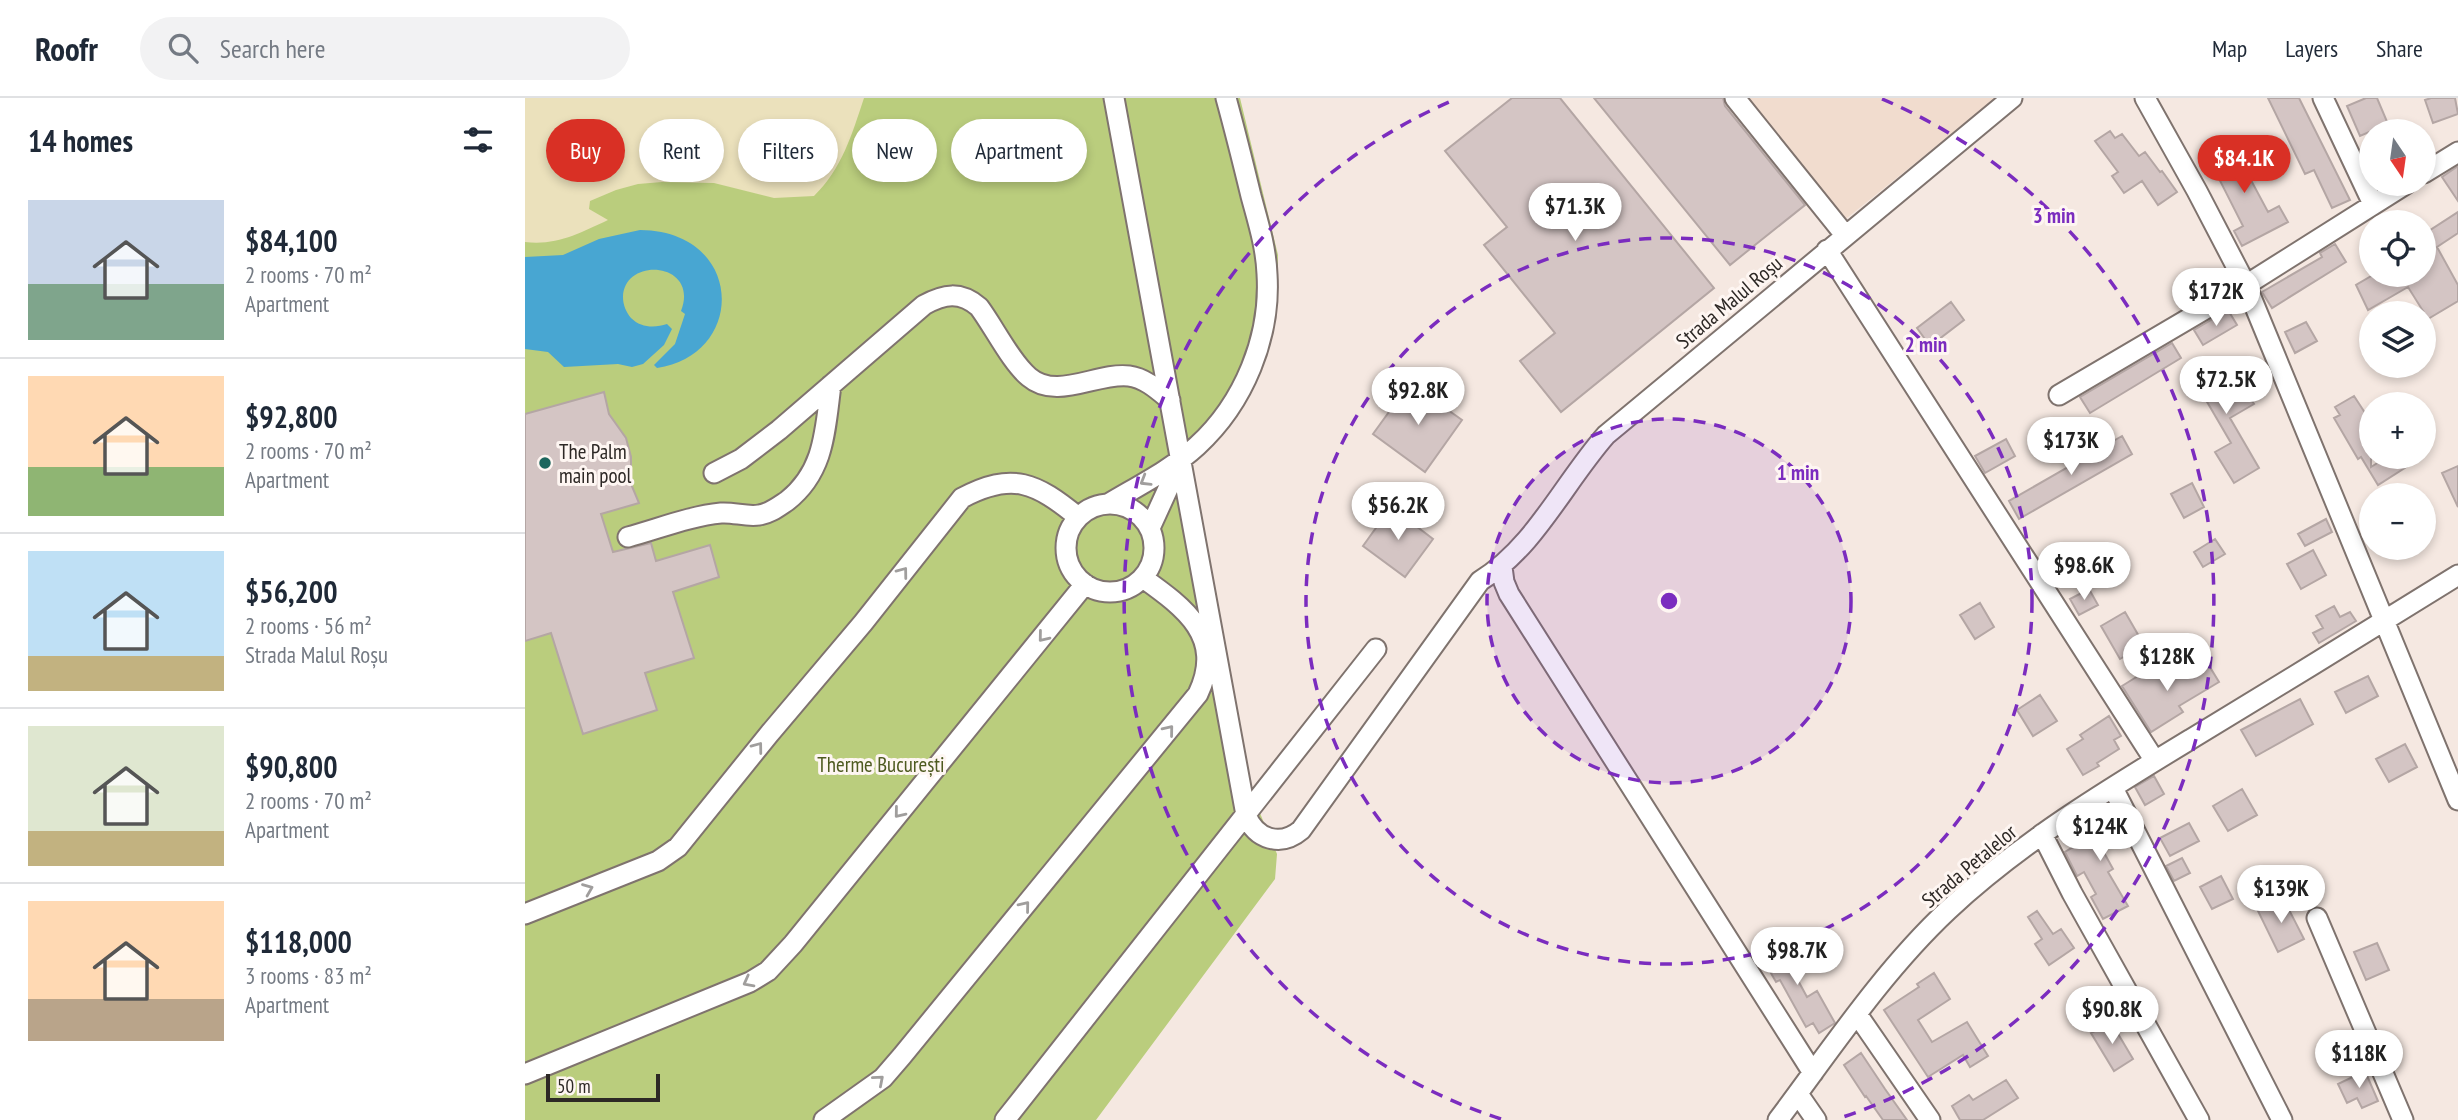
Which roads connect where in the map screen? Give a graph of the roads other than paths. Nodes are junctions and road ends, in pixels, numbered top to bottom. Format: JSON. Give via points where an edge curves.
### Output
{"nodes":[{"id":1,"x":1114,"y":98,"type":"edge"},
{"id":2,"x":1226,"y":98,"type":"edge"},
{"id":3,"x":1735,"y":98,"type":"edge"},
{"id":4,"x":2012,"y":98,"type":"edge"},
{"id":5,"x":2145,"y":98,"type":"edge"},
{"id":6,"x":2323,"y":98,"type":"edge"},
{"id":7,"x":2458,"y":152,"type":"edge"},
{"id":8,"x":2436,"y":166,"type":"edge"},
{"id":9,"x":2386,"y":196,"type":"edge"},
{"id":10,"x":2373,"y":204,"type":"junction"},
{"id":11,"x":1845,"y":235,"type":"junction"},
{"id":12,"x":1827,"y":250,"type":"junction"},
{"id":13,"x":2246,"y":285,"type":"junction"},
{"id":14,"x":831,"y":385,"type":"junction"},
{"id":15,"x":2059,"y":395,"type":"dead end"},
{"id":16,"x":1170,"y":400,"type":"junction"},
{"id":17,"x":1182,"y":458,"type":"junction"},
{"id":18,"x":714,"y":473,"type":"dead end"},
{"id":19,"x":1108,"y":503,"type":"junction"},
{"id":20,"x":1078,"y":517,"type":"junction"},
{"id":21,"x":1150,"y":528,"type":"junction"},
{"id":22,"x":628,"y":537,"type":"dead end"},
{"id":23,"x":1502,"y":567,"type":"junction"},
{"id":24,"x":2458,"y":575,"type":"edge"},
{"id":25,"x":1143,"y":578,"type":"junction"},
{"id":26,"x":1085,"y":584,"type":"junction"},
{"id":27,"x":2383,"y":622,"type":"junction"},
{"id":28,"x":1375,"y":649,"type":"dead end"},
{"id":29,"x":2155,"y":761,"type":"junction"},
{"id":30,"x":2113,"y":788,"type":"junction"},
{"id":31,"x":2458,"y":800,"type":"edge"},
{"id":32,"x":1246,"y":816,"type":"junction"},
{"id":33,"x":2042,"y":834,"type":"junction"},
{"id":34,"x":525,"y":914,"type":"edge"},
{"id":35,"x":2317,"y":918,"type":"dead end"},
{"id":36,"x":1857,"y":1014,"type":"junction"},
{"id":37,"x":1813,"y":1073,"type":"junction"},
{"id":38,"x":525,"y":1074,"type":"edge"},
{"id":39,"x":1798,"y":1094,"type":"junction"},
{"id":40,"x":824,"y":1120,"type":"edge"},
{"id":41,"x":1005,"y":1120,"type":"edge"},
{"id":42,"x":1778,"y":1120,"type":"edge"},
{"id":43,"x":1816,"y":1120,"type":"edge"},
{"id":44,"x":1930,"y":1120,"type":"edge"},
{"id":45,"x":2199,"y":1120,"type":"edge"},
{"id":46,"x":2282,"y":1120,"type":"edge"},
{"id":47,"x":2403,"y":1120,"type":"edge"}],
"edges":[{"from":1,"to":16,"type":"street"},
{"from":2,"to":17,"type":"street","via":[[1263,241],[1266,313],[1255,359],[1237,397],[1212,431]]},
{"from":3,"to":11,"type":"street"},
{"from":4,"to":11,"type":"street","name":"Strada Malul Roșu"},
{"from":5,"to":13,"type":"street"},
{"from":6,"to":10,"type":"street"},
{"from":7,"to":8,"type":"street"},
{"from":9,"to":10,"type":"street"},
{"from":10,"to":13,"type":"street"},
{"from":11,"to":12,"type":"street","name":"Strada Malul Roșu"},
{"from":12,"to":23,"type":"street","name":"Strada Malul Roșu","via":[[1606,435],[1536,530]]},
{"from":12,"to":29,"type":"street"},
{"from":13,"to":15,"type":"street"},
{"from":13,"to":27,"type":"street"},
{"from":14,"to":16,"type":"street","via":[[924,305],[940,296],[957,296],[979,307],[1021,368],[1044,385],[1059,387],[1129,376],[1143,380]]},
{"from":14,"to":18,"type":"street","via":[[741,459]]},
{"from":14,"to":22,"type":"street","via":[[817,462],[804,486],[782,504],[759,515],[711,515]]},
{"from":16,"to":17,"type":"street"},
{"from":17,"to":19,"type":"street","one_way":true},
{"from":17,"to":21,"type":"street"},
{"from":17,"to":32,"type":"street"},
{"from":19,"to":20,"type":"street"},
{"from":19,"to":21,"type":"street","via":[[1133,509]]},
{"from":20,"to":26,"type":"street","via":[[1068,534],[1066,552],[1072,570]]},
{"from":34,"to":20,"type":"street","one_way":true,"via":[[658,861],[678,847],[962,498],[985,485],[1019,484],[1039,490]]},
{"from":21,"to":25,"type":"street","via":[[1154,554]]},
{"from":23,"to":32,"type":"street","name":"Strada Malul Roșu","via":[[1480,581],[1301,830],[1287,839],[1265,838]]},
{"from":23,"to":37,"type":"street","via":[[1509,594]]},
{"from":24,"to":27,"type":"street","name":"Strada Petalelor"},
{"from":25,"to":26,"type":"street","via":[[1115,592]]},
{"from":40,"to":25,"type":"street","one_way":true,"via":[[883,1078],[1198,694],[1207,669],[1202,634],[1178,604]]},
{"from":26,"to":38,"type":"street","one_way":true,"via":[[768,971]]},
{"from":27,"to":29,"type":"street","name":"Strada Petalelor"},
{"from":27,"to":31,"type":"street"},
{"from":28,"to":32,"type":"street"},
{"from":29,"to":30,"type":"street","name":"Strada Petalelor"},
{"from":30,"to":33,"type":"street","name":"Strada Petalelor"},
{"from":30,"to":46,"type":"street"},
{"from":32,"to":41,"type":"street"},
{"from":33,"to":36,"type":"street","name":"Strada Petalelor","via":[[1980,881],[1919,938]]},
{"from":33,"to":45,"type":"street"},
{"from":35,"to":47,"type":"street"},
{"from":36,"to":37,"type":"street","name":"Strada Petalelor"},
{"from":36,"to":44,"type":"street"},
{"from":37,"to":39,"type":"street","name":"Strada Petalelor"},
{"from":39,"to":42,"type":"street","name":"Strada Petalelor"},
{"from":39,"to":43,"type":"street"}]}
